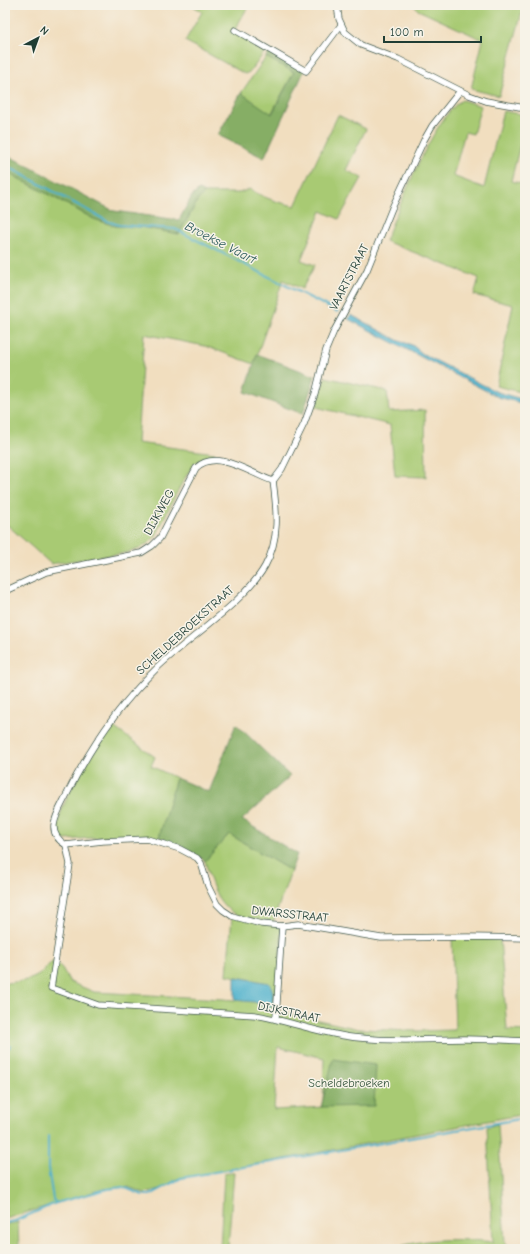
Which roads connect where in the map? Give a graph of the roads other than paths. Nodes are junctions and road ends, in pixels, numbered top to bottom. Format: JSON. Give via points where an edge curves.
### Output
{"nodes":[{"id":1,"x":337,"y":5,"type":"edge"},
{"id":2,"x":341,"y":25,"type":"junction"},
{"id":3,"x":236,"y":30,"type":"dead end"},
{"id":4,"x":460,"y":91,"type":"junction"},
{"id":5,"x":525,"y":108,"type":"edge"},
{"id":6,"x":273,"y":481,"type":"junction"},
{"id":7,"x":5,"y":591,"type":"edge"},
{"id":8,"x":66,"y":845,"type":"junction"},
{"id":9,"x":282,"y":926,"type":"junction"},
{"id":10,"x":525,"y":938,"type":"edge"},
{"id":11,"x":51,"y":988,"type":"joint"},
{"id":12,"x":276,"y":1018,"type":"junction"},
{"id":13,"x":525,"y":1041,"type":"edge"}],
"edges":[{"from":1,"to":2,"type":"street"},
{"from":2,"to":3,"type":"street","via":[[306,71]]},
{"from":2,"to":4,"type":"street","via":[[345,32],[361,45],[398,59]]},
{"from":4,"to":5,"type":"street","via":[[486,101]]},
{"from":4,"to":6,"type":"street","name":"VAARTSTRAAT","via":[[436,120],[424,140],[392,208],[367,270],[326,350],[304,424],[282,469]]},
{"from":6,"to":7,"type":"street","name":"DIJKWEG","via":[[218,460],[201,463],[160,538],[152,546],[141,553],[46,572]]},
{"from":6,"to":8,"type":"street","name":"SCHELDEBROEKSTRAAT","via":[[278,520],[274,545],[264,567],[249,588],[157,668],[106,729],[57,814],[55,833]]},
{"from":8,"to":9,"type":"street","name":"DWARSSTRAAT","via":[[126,839],[169,845],[197,858],[214,898],[223,910],[250,922]]},
{"from":8,"to":11,"type":"street","name":"SCHELDEBROEKSTRAAT","via":[[70,864]]},
{"from":9,"to":10,"type":"street","name":"DWARSSTRAAT","via":[[298,924],[380,938]]},
{"from":9,"to":12,"type":"street"},
{"from":11,"to":12,"type":"street","name":"DIJKSTRAAT","via":[[98,1005],[222,1012]]},
{"from":12,"to":13,"type":"street","name":"DIJKSTRAAT","via":[[358,1038]]}]}
